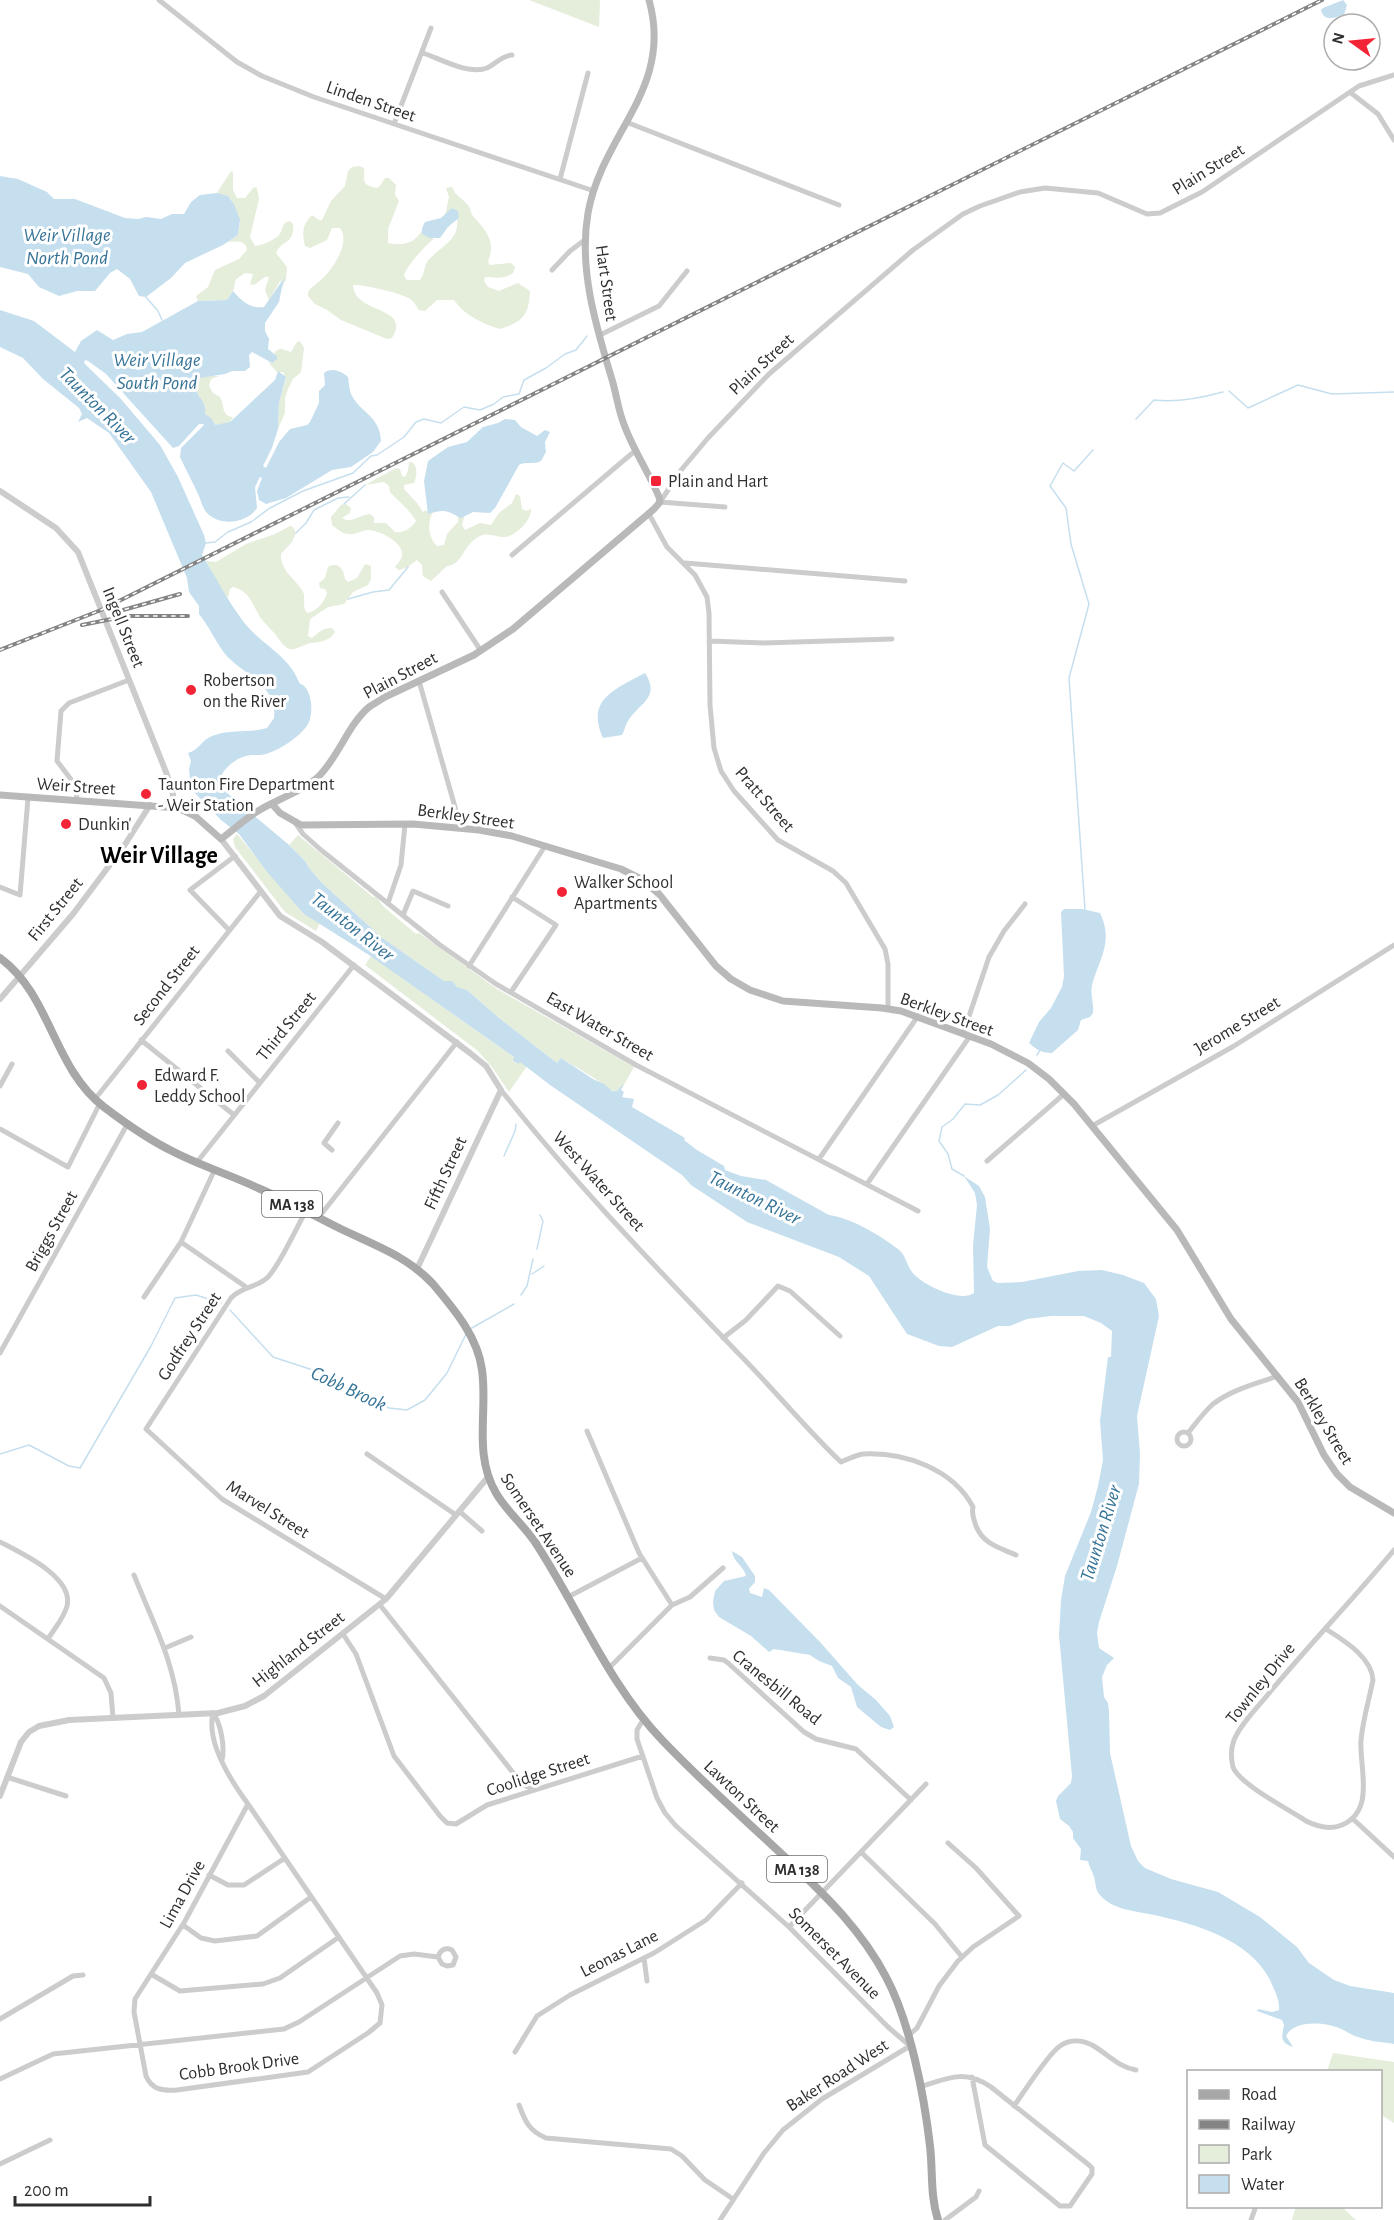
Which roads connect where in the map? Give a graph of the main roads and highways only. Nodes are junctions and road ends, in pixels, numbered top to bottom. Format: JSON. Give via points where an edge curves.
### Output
{"nodes":[{"id":1,"x":649,"y":0,"type":"edge"},
{"id":2,"x":660,"y":502,"type":"joint"},
{"id":3,"x":0,"y":795,"type":"edge"},
{"id":4,"x":275,"y":803,"type":"junction"},
{"id":5,"x":150,"y":805,"type":"joint"},
{"id":6,"x":293,"y":822,"type":"joint"},
{"id":7,"x":221,"y":839,"type":"joint"},
{"id":8,"x":0,"y":958,"type":"edge"},
{"id":9,"x":1394,"y":1513,"type":"edge"},
{"id":10,"x":643,"y":1720,"type":"joint"},
{"id":11,"x":939,"y":2220,"type":"edge"}],
"edges":[{"from":1,"to":2,"type":"main road","name":"Hart Street","via":[[655,27],[654,60],[594,191],[586,239],[588,281],[622,420]]},
{"from":2,"to":4,"type":"main road","name":"Plain Street","via":[[513,629],[481,651],[369,706],[323,772]]},
{"from":3,"to":5,"type":"main road","name":"Weir Street"},
{"from":4,"to":6,"type":"main road","name":"East Water Street","via":[[276,810]]},
{"from":4,"to":7,"type":"main road","name":"Plain Street"},
{"from":5,"to":7,"type":"main road","name":"West Water Street","via":[[194,815]]},
{"from":6,"to":9,"type":"main road","name":"Berkley Street","via":[[405,824],[503,834],[621,869],[664,899],[716,966],[750,990],[783,1001],[888,1008],[918,1016],[1021,1059],[1064,1094],[1183,1237],[1227,1314],[1301,1408],[1324,1455],[1341,1478]]},
{"from":8,"to":10,"type":"main road","name":"Somerset Avenue","number":"MA 138","via":[[20,975],[68,1066],[97,1101],[165,1148],[388,1250],[417,1269],[442,1295],[468,1330],[482,1372],[482,1447],[489,1477],[498,1496],[537,1544]]},
{"from":10,"to":11,"type":"main road","name":"Lawton Street","number":"MA 138","via":[[822,1892],[854,1926],[878,1962],[892,1987],[908,2036],[930,2144],[933,2201]]}]}
